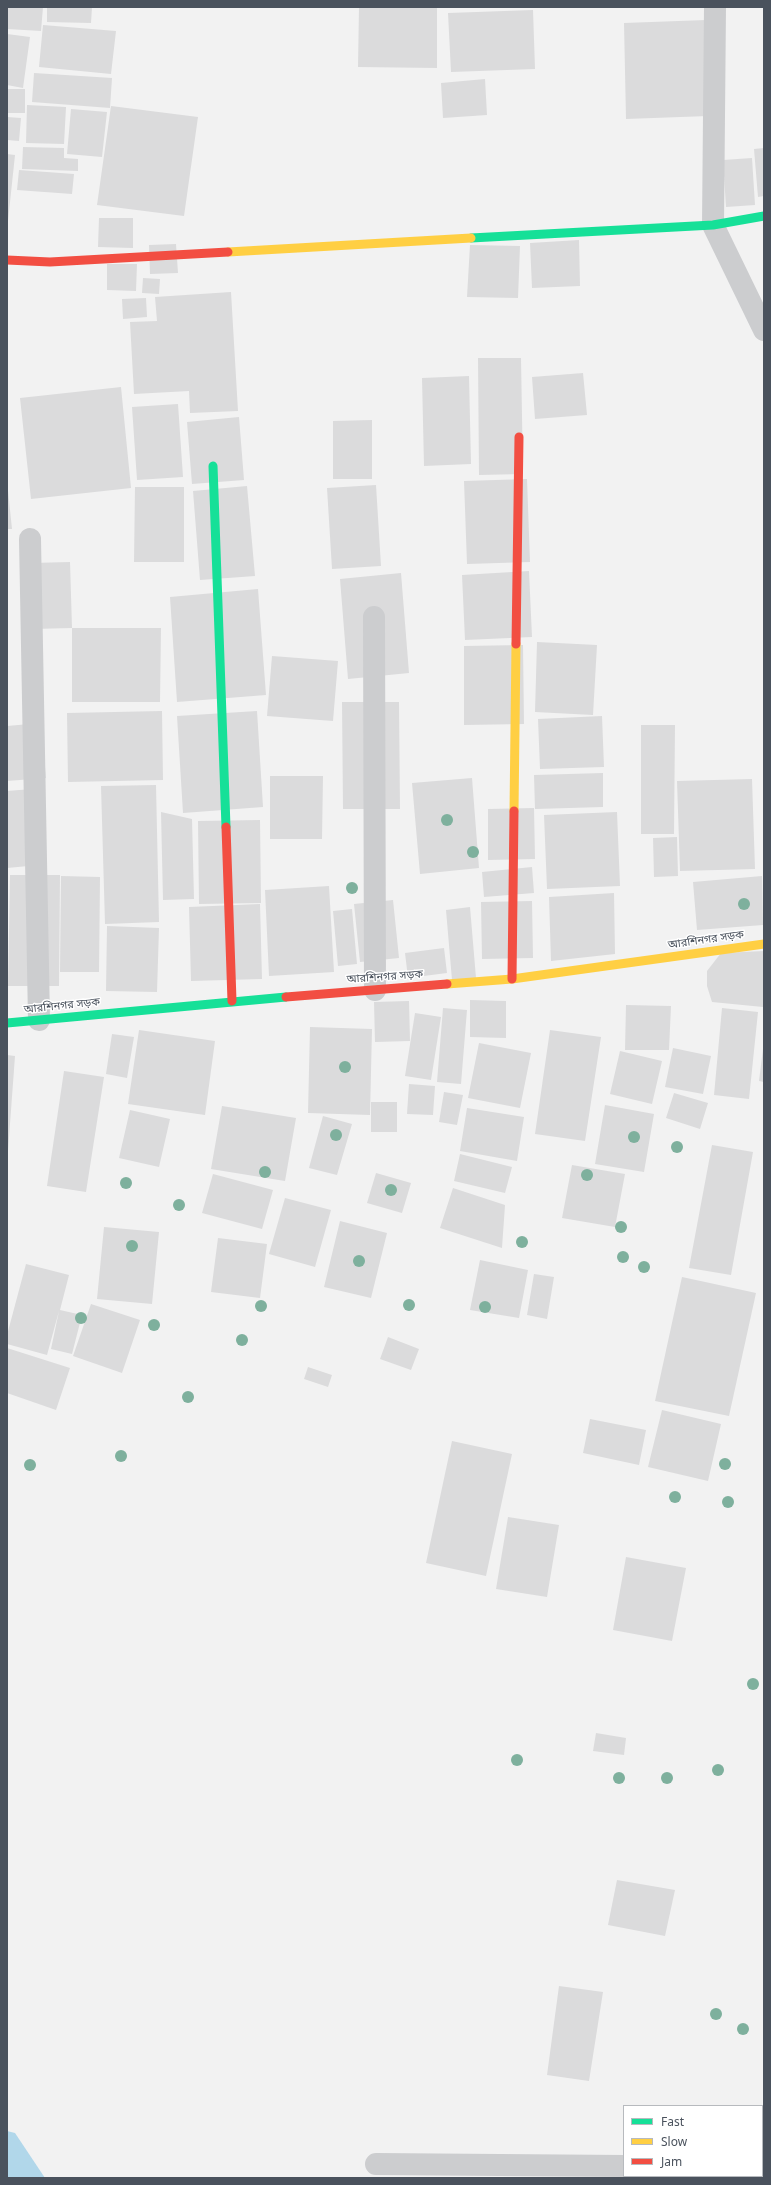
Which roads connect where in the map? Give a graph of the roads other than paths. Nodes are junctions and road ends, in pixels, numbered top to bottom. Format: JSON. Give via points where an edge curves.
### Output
{"nodes":[{"id":1,"x":715,"y":7,"type":"edge"},
{"id":2,"x":764,"y":216,"type":"edge"},
{"id":3,"x":713,"y":225,"type":"junction"},
{"id":4,"x":7,"y":260,"type":"edge"},
{"id":5,"x":764,"y":330,"type":"edge"},
{"id":6,"x":519,"y":437,"type":"dead end"},
{"id":7,"x":213,"y":466,"type":"dead end"},
{"id":8,"x":30,"y":539,"type":"dead end"},
{"id":9,"x":374,"y":617,"type":"dead end"},
{"id":10,"x":764,"y":944,"type":"edge"},
{"id":11,"x":512,"y":979,"type":"junction"},
{"id":12,"x":375,"y":990,"type":"junction"},
{"id":13,"x":232,"y":1001,"type":"junction"},
{"id":14,"x":39,"y":1020,"type":"junction"},
{"id":15,"x":7,"y":1023,"type":"edge"},
{"id":16,"x":376,"y":2164,"type":"dead end"},
{"id":17,"x":623,"y":2166,"type":"edge"}],
"edges":[{"from":1,"to":3,"type":"street"},
{"from":2,"to":3,"type":"street"},
{"from":3,"to":4,"type":"street","via":[[50,262]]},
{"from":3,"to":5,"type":"street"},
{"from":6,"to":11,"type":"street"},
{"from":7,"to":13,"type":"street"},
{"from":8,"to":14,"type":"street"},
{"from":9,"to":12,"type":"street"},
{"from":10,"to":11,"type":"street","name":"আরশিনগর সড়ক"},
{"from":11,"to":12,"type":"street","name":"আরশিনগর সড়ক"},
{"from":12,"to":13,"type":"street","name":"আরশিনগর সড়ক"},
{"from":13,"to":14,"type":"street","name":"আরশিনগর সড়ক"},
{"from":14,"to":15,"type":"street","name":"আরশিনগর সড়ক"},
{"from":16,"to":17,"type":"street"}]}
